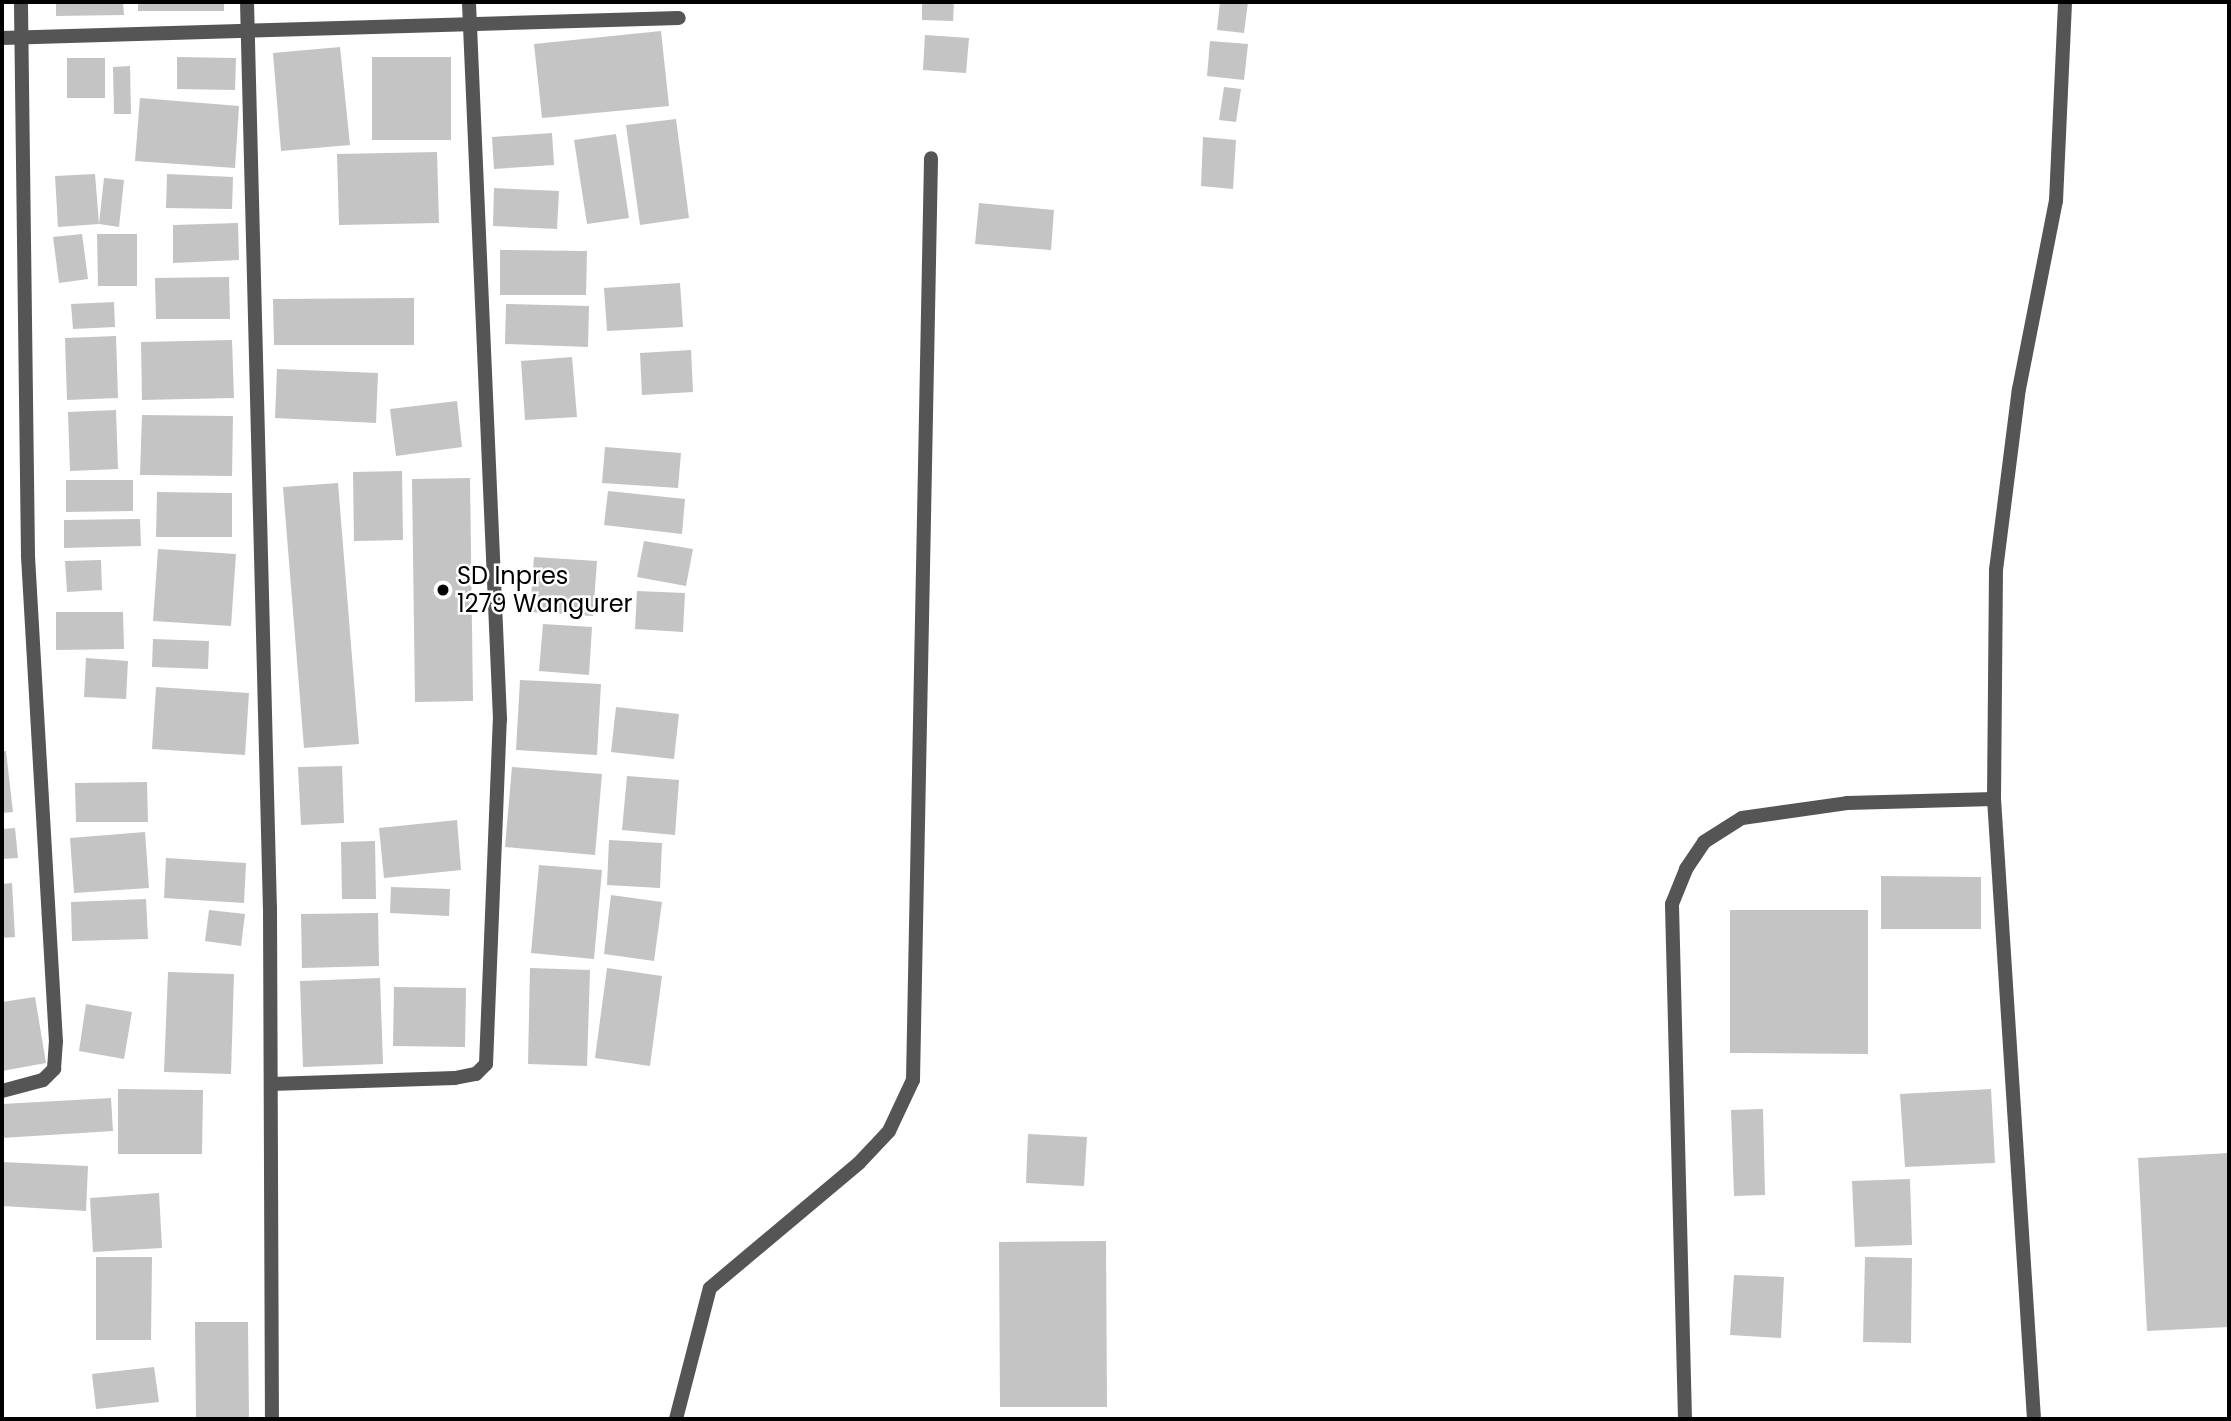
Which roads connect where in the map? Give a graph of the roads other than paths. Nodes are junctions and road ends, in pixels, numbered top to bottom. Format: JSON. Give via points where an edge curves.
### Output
{"nodes":[{"id":1,"x":21,"y":2,"type":"edge"},
{"id":2,"x":247,"y":2,"type":"edge"},
{"id":3,"x":469,"y":2,"type":"edge"},
{"id":4,"x":2065,"y":2,"type":"edge"},
{"id":5,"x":678,"y":18,"type":"dead end"},
{"id":6,"x":471,"y":27,"type":"junction"},
{"id":7,"x":247,"y":32,"type":"junction"},
{"id":8,"x":2,"y":38,"type":"edge"},
{"id":9,"x":20,"y":38,"type":"junction"},
{"id":10,"x":931,"y":158,"type":"dead end"},
{"id":11,"x":1994,"y":799,"type":"junction"},
{"id":12,"x":271,"y":1084,"type":"junction"},
{"id":13,"x":2,"y":1091,"type":"edge"},
{"id":14,"x":272,"y":1419,"type":"edge"},
{"id":15,"x":676,"y":1419,"type":"edge"},
{"id":16,"x":1685,"y":1419,"type":"edge"},
{"id":17,"x":2034,"y":1419,"type":"edge"}],
"edges":[{"from":1,"to":9,"type":"street"},
{"from":2,"to":7,"type":"street"},
{"from":3,"to":6,"type":"street"},
{"from":4,"to":11,"type":"street","via":[[2056,201],[2019,389],[1996,570]]},
{"from":5,"to":6,"type":"street"},
{"from":6,"to":7,"type":"street"},
{"from":6,"to":12,"type":"street","via":[[500,719],[486,1064],[476,1073],[455,1078]]},
{"from":7,"to":9,"type":"street"},
{"from":7,"to":12,"type":"street"},
{"from":8,"to":9,"type":"street"},
{"from":9,"to":13,"type":"street","via":[[28,555],[56,1042],[54,1069],[43,1080]]},
{"from":10,"to":15,"type":"street","via":[[913,1080],[889,1131],[859,1163],[710,1288]]},
{"from":11,"to":16,"type":"street","via":[[1847,803],[1742,818],[1704,842],[1686,869],[1672,904]]},
{"from":11,"to":17,"type":"street"},
{"from":12,"to":14,"type":"street"}]}
